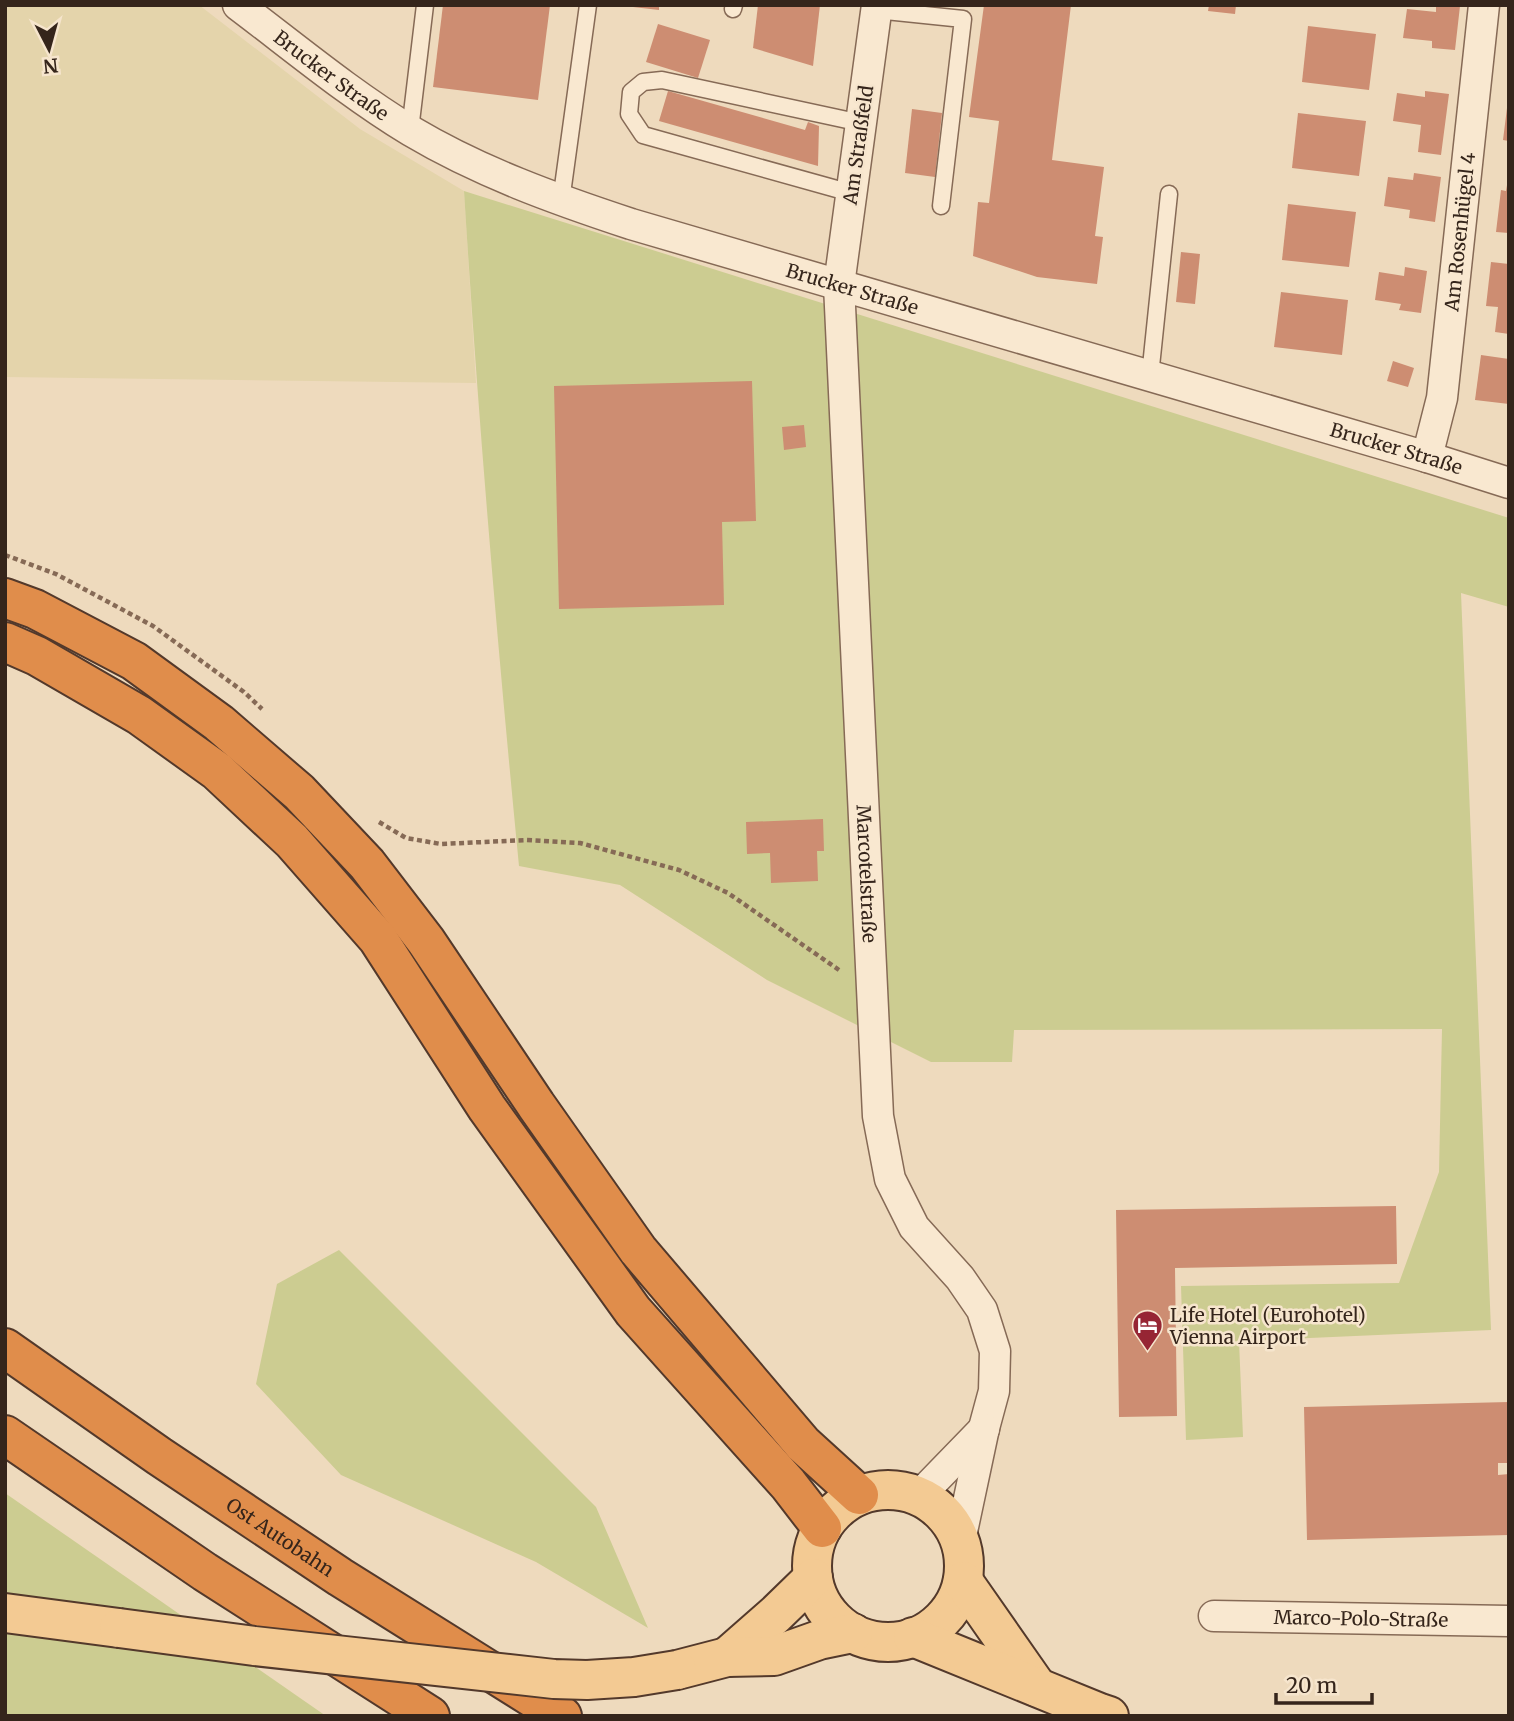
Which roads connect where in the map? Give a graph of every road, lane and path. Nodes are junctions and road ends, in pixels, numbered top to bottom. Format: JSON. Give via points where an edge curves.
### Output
{"nodes":[{"id":1,"x":238,"y":5,"type":"edge"},
{"id":2,"x":425,"y":5,"type":"edge"},
{"id":3,"x":588,"y":5,"type":"edge"},
{"id":4,"x":1483,"y":5,"type":"edge"},
{"id":5,"x":877,"y":8,"type":"edge"},
{"id":6,"x":266,"y":15,"type":"edge"},
{"id":7,"x":861,"y":123,"type":"junction"},
{"id":8,"x":410,"y":131,"type":"junction"},
{"id":9,"x":851,"y":193,"type":"junction"},
{"id":10,"x":1169,"y":194,"type":"dead end"},
{"id":11,"x":561,"y":201,"type":"junction"},
{"id":12,"x":941,"y":206,"type":"dead end"},
{"id":13,"x":839,"y":285,"type":"junction"},
{"id":14,"x":1150,"y":376,"type":"junction"},
{"id":15,"x":1427,"y":457,"type":"junction"},
{"id":16,"x":1509,"y":483,"type":"edge"},
{"id":17,"x":5,"y":598,"type":"edge"},
{"id":18,"x":5,"y":642,"type":"edge"},
{"id":19,"x":527,"y":840,"type":"dead end"},
{"id":20,"x":872,"y":992,"type":"junction"},
{"id":21,"x":5,"y":1348,"type":"edge"},
{"id":22,"x":984,"y":1428,"type":"junction"},
{"id":23,"x":5,"y":1435,"type":"edge"},
{"id":24,"x":859,"y":1495,"type":"junction"},
{"id":25,"x":919,"y":1496,"type":"junction"},
{"id":26,"x":822,"y":1528,"type":"junction"},
{"id":27,"x":960,"y":1541,"type":"junction"},
{"id":28,"x":813,"y":1578,"type":"junction"},
{"id":29,"x":963,"y":1581,"type":"junction"},
{"id":30,"x":5,"y":1613,"type":"edge"},
{"id":31,"x":1214,"y":1616,"type":"dead end"},
{"id":32,"x":1509,"y":1621,"type":"edge"},
{"id":33,"x":853,"y":1633,"type":"junction"},
{"id":34,"x":913,"y":1637,"type":"junction"},
{"id":35,"x":727,"y":1657,"type":"junction"},
{"id":36,"x":1037,"y":1687,"type":"junction"},
{"id":37,"x":430,"y":1716,"type":"edge"},
{"id":38,"x":562,"y":1716,"type":"edge"},
{"id":39,"x":1109,"y":1716,"type":"edge"}],
"edges":[{"from":1,"to":6,"type":"street","name":"Brucker Straße"},
{"from":2,"to":8,"type":"lane"},
{"from":3,"to":11,"type":"lane"},
{"from":4,"to":15,"type":"street","name":"Am Rosenhügel 4","via":[[1442,398]]},
{"from":5,"to":7,"type":"street","name":"Am Straßfeld"},
{"from":5,"to":12,"type":"lane","via":[[963,19]]},
{"from":6,"to":8,"type":"street","name":"Brucker Straße","via":[[358,95]]},
{"from":7,"to":9,"type":"street","name":"Am Straßfeld"},
{"from":7,"to":9,"type":"lane","via":[[662,80],[643,82],[631,92],[629,114],[643,135]]},
{"from":8,"to":11,"type":"street","name":"Brucker Straße","via":[[476,166]]},
{"from":9,"to":13,"type":"street","name":"Am Straßfeld"},
{"from":10,"to":14,"type":"lane"},
{"from":11,"to":13,"type":"street","name":"Brucker Straße"},
{"from":13,"to":14,"type":"street","name":"Brucker Straße"},
{"from":13,"to":20,"type":"street","name":"Marcotelstraße"},
{"from":14,"to":15,"type":"street","name":"Brucker Straße"},
{"from":15,"to":16,"type":"street","name":"Brucker Straße"},
{"from":17,"to":24,"type":"highway","via":[[134,661],[219,723],[299,792],[367,864],[426,941],[638,1250],[803,1444]]},
{"from":18,"to":26,"type":"highway","via":[[139,715],[217,771],[292,841],[378,939],[487,1108],[633,1311]]},
{"from":19,"to":20,"type":"path","via":[[580,843],[679,870],[728,893]]},
{"from":20,"to":22,"type":"street","name":"Marcotelstraße","via":[[878,1116],[890,1179],[914,1227],[982,1310],[995,1351],[994,1391]]},
{"from":21,"to":38,"type":"highway","name":"Ost Autobahn","via":[[340,1577]]},
{"from":22,"to":25,"type":"street","name":"Marcotelstraße"},
{"from":22,"to":27,"type":"street","name":"Marcotelstraße"},
{"from":23,"to":37,"type":"highway","via":[[205,1572]]},
{"from":24,"to":25,"type":"main road","via":[[899,1490]]},
{"from":24,"to":26,"type":"main road","via":[[838,1509]]},
{"from":25,"to":27,"type":"main road","via":[[951,1522]]},
{"from":26,"to":28,"type":"main road","via":[[815,1544]]},
{"from":27,"to":29,"type":"main road"},
{"from":28,"to":33,"type":"main road","via":[[827,1610]]},
{"from":28,"to":35,"type":"main road"},
{"from":29,"to":34,"type":"main road","via":[[946,1615]]},
{"from":29,"to":36,"type":"main road"},
{"from":30,"to":35,"type":"main road","bridge":true,"via":[[554,1679],[634,1677]]},
{"from":31,"to":32,"type":"street","name":"Marco-Polo-Straße"},
{"from":33,"to":34,"type":"main road","via":[[883,1641]]},
{"from":33,"to":35,"type":"main road","via":[[774,1656]]},
{"from":34,"to":36,"type":"main road"},
{"from":36,"to":39,"type":"main road"}]}
